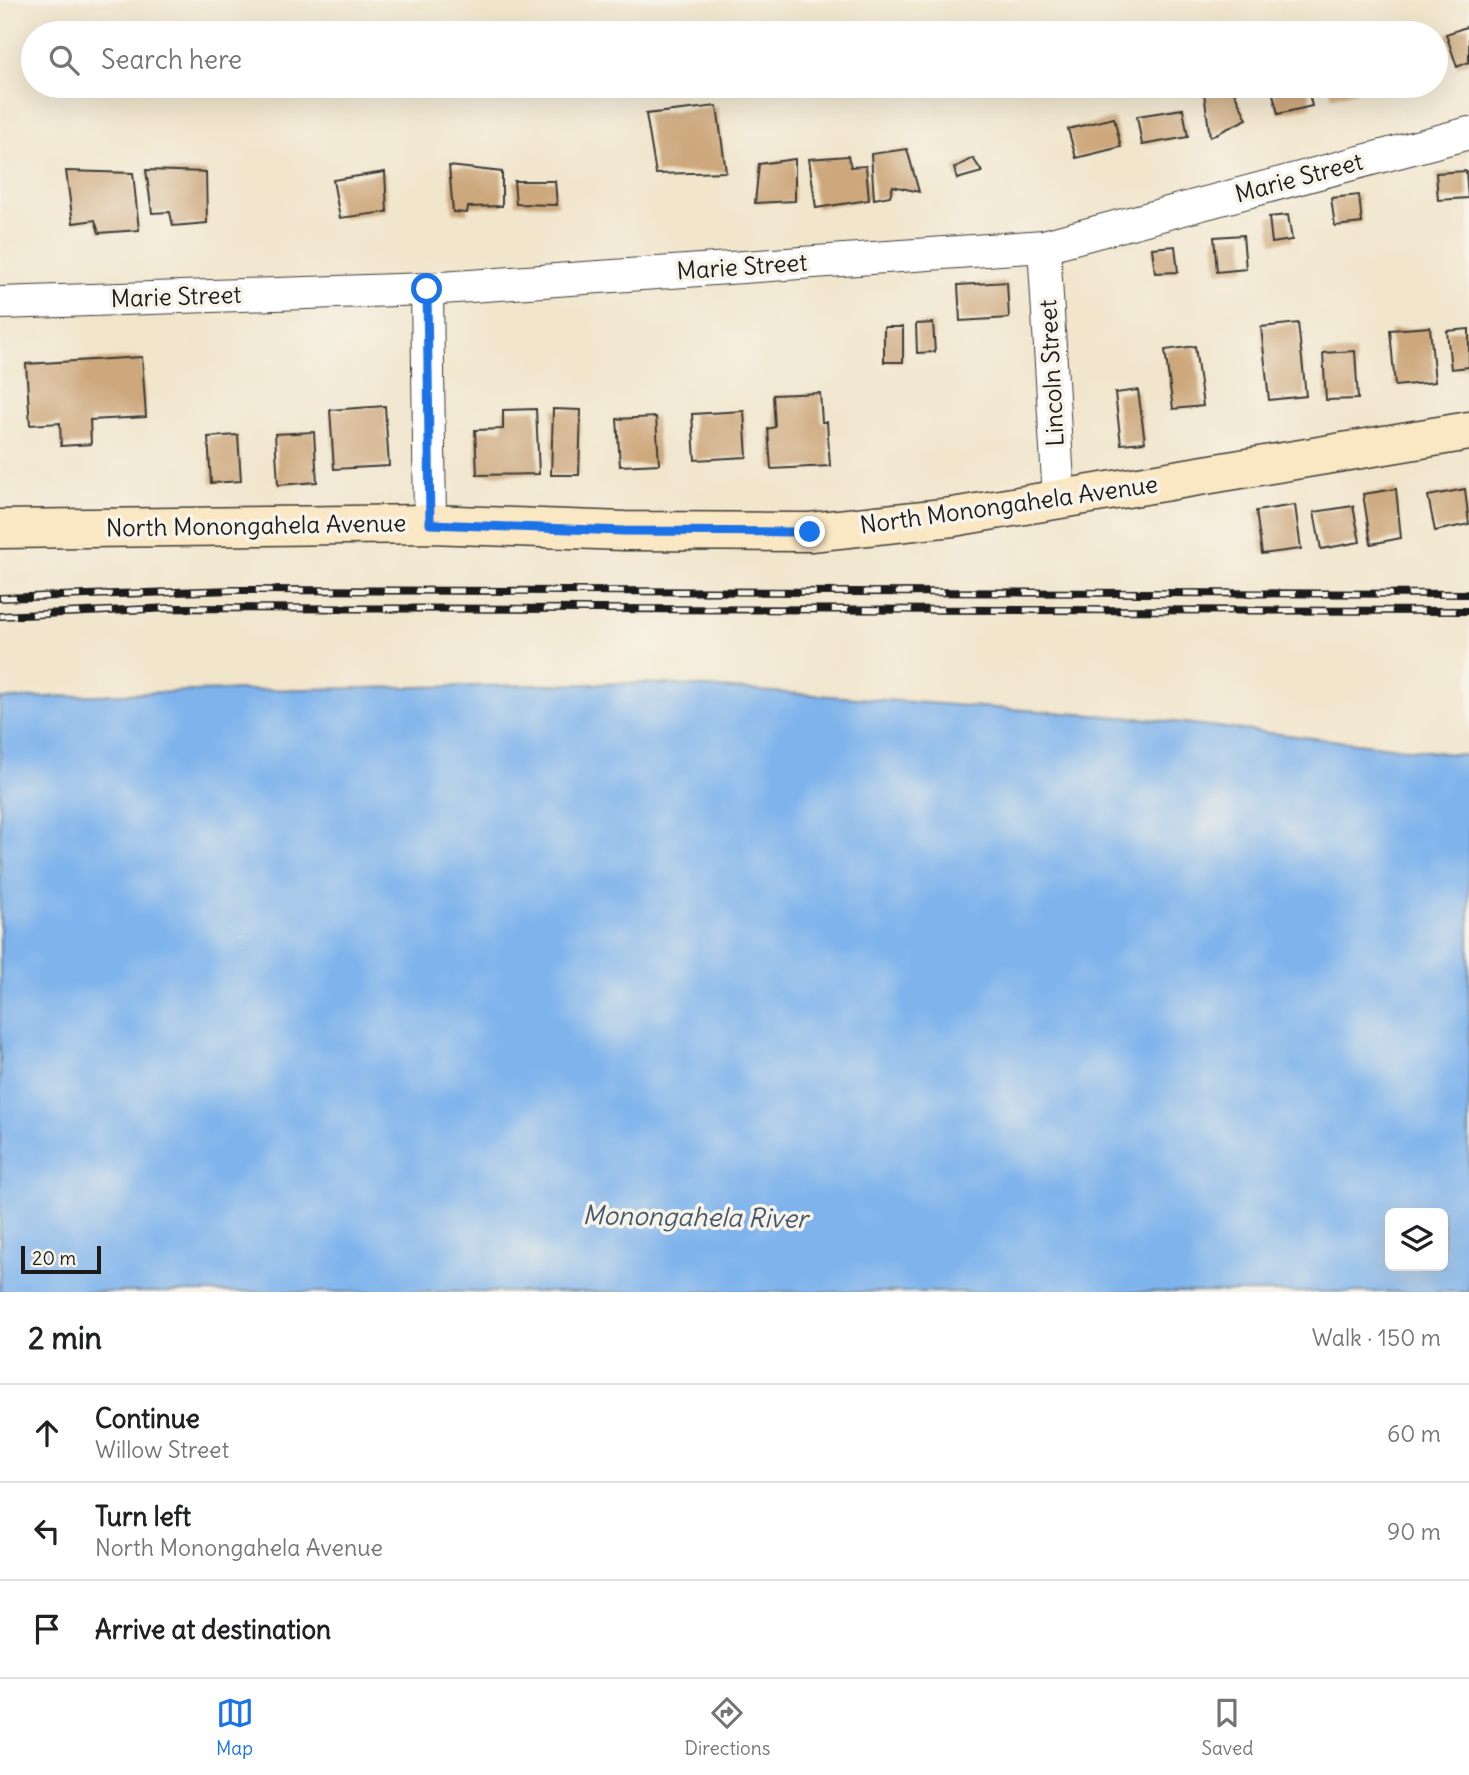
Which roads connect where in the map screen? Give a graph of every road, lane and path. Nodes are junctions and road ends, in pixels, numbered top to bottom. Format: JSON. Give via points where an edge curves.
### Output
{"nodes":[{"id":1,"x":1469,"y":133,"type":"edge"},
{"id":2,"x":1044,"y":246,"type":"junction"},
{"id":3,"x":427,"y":289,"type":"junction"},
{"id":4,"x":0,"y":303,"type":"edge"},
{"id":5,"x":1469,"y":431,"type":"edge"},
{"id":6,"x":1059,"y":499,"type":"junction"},
{"id":7,"x":430,"y":524,"type":"junction"},
{"id":8,"x":0,"y":529,"type":"edge"}],
"edges":[{"from":1,"to":2,"type":"street","name":"Marie Street"},
{"from":2,"to":3,"type":"street","name":"Marie Street"},
{"from":2,"to":6,"type":"street","name":"Lincoln Street"},
{"from":3,"to":4,"type":"street","name":"Marie Street"},
{"from":3,"to":7,"type":"street"},
{"from":5,"to":6,"type":"main road","name":"North Monongahela Avenue"},
{"from":6,"to":7,"type":"main road","name":"North Monongahela Avenue","via":[[953,517],[810,532]]},
{"from":7,"to":8,"type":"main road","name":"North Monongahela Avenue"}]}
